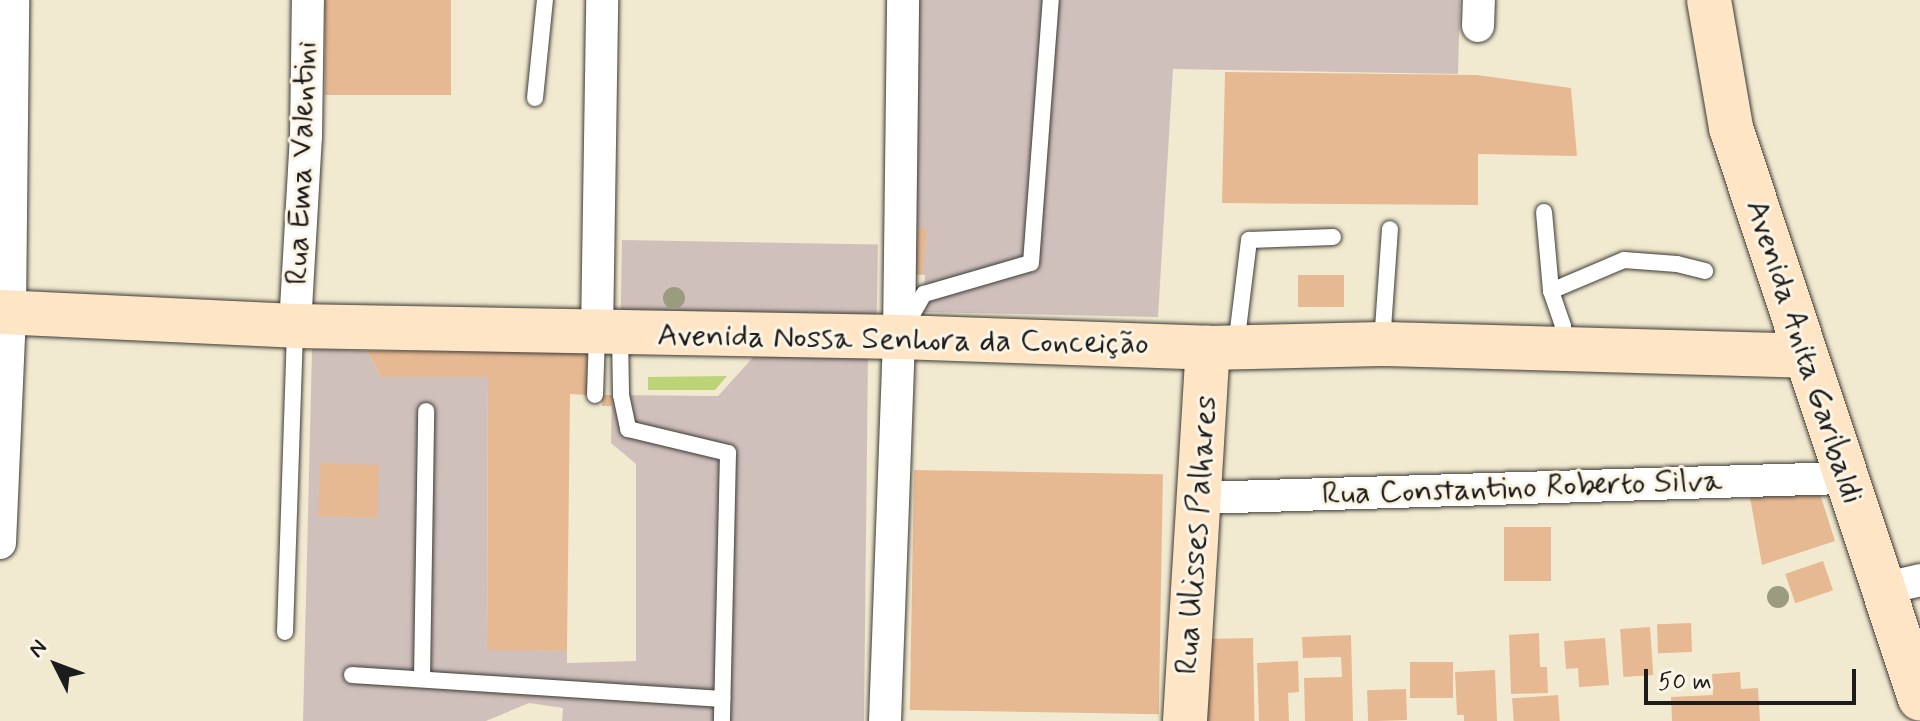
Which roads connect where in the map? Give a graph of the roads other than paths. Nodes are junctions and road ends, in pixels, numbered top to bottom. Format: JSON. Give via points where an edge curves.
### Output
{"nodes":[{"id":1,"x":13,"y":0,"type":"edge"},
{"id":2,"x":308,"y":0,"type":"edge"},
{"id":3,"x":545,"y":0,"type":"edge"},
{"id":4,"x":602,"y":0,"type":"edge"},
{"id":5,"x":903,"y":0,"type":"edge"},
{"id":6,"x":1051,"y":0,"type":"edge"},
{"id":7,"x":1709,"y":0,"type":"edge"},
{"id":8,"x":535,"y":98,"type":"dead end"},
{"id":9,"x":1544,"y":212,"type":"dead end"},
{"id":10,"x":1390,"y":229,"type":"dead end"},
{"id":11,"x":1333,"y":237,"type":"dead end"},
{"id":12,"x":1705,"y":271,"type":"dead end"},
{"id":13,"x":1551,"y":291,"type":"junction"},
{"id":14,"x":5,"y":312,"type":"edge"},
{"id":15,"x":295,"y":326,"type":"junction"},
{"id":16,"x":608,"y":333,"type":"junction"},
{"id":17,"x":899,"y":337,"type":"junction"},
{"id":18,"x":1382,"y":344,"type":"junction"},
{"id":19,"x":1222,"y":348,"type":"junction"},
{"id":20,"x":1560,"y":350,"type":"junction"},
{"id":21,"x":1806,"y":356,"type":"junction"},
{"id":22,"x":595,"y":395,"type":"dead end"},
{"id":23,"x":426,"y":411,"type":"dead end"},
{"id":24,"x":1844,"y":478,"type":"junction"},
{"id":25,"x":1200,"y":498,"type":"junction"},
{"id":26,"x":0,"y":543,"type":"edge"},
{"id":27,"x":1901,"y":585,"type":"edge"},
{"id":28,"x":285,"y":632,"type":"dead end"},
{"id":29,"x":352,"y":675,"type":"dead end"},
{"id":30,"x":422,"y":679,"type":"junction"},
{"id":31,"x":722,"y":699,"type":"junction"},
{"id":32,"x":1920,"y":699,"type":"edge"},
{"id":33,"x":722,"y":721,"type":"edge"},
{"id":34,"x":885,"y":721,"type":"edge"},
{"id":35,"x":1185,"y":721,"type":"edge"}],
"edges":[{"from":1,"to":14,"type":"street"},
{"from":2,"to":15,"type":"street","name":"Rua Ema Valentini"},
{"from":3,"to":8,"type":"lane"},
{"from":4,"to":16,"type":"street"},
{"from":5,"to":17,"type":"street"},
{"from":6,"to":17,"type":"lane","via":[[1031,263],[924,294]]},
{"from":7,"to":21,"type":"street","name":"Avenida Anita Garibaldi","via":[[1731,128]]},
{"from":9,"to":13,"type":"lane"},
{"from":10,"to":18,"type":"lane"},
{"from":11,"to":19,"type":"lane","via":[[1249,240]]},
{"from":12,"to":13,"type":"lane","via":[[1624,260]]},
{"from":13,"to":20,"type":"lane","via":[[1563,326]]},
{"from":14,"to":15,"type":"street","name":"Avenida Nossa Senhora da Conceição"},
{"from":14,"to":26,"type":"street"},
{"from":15,"to":16,"type":"street","name":"Avenida Nossa Senhora da Conceição"},
{"from":15,"to":28,"type":"lane"},
{"from":16,"to":17,"type":"street","name":"Avenida Nossa Senhora da Conceição"},
{"from":16,"to":22,"type":"lane"},
{"from":16,"to":31,"type":"lane","via":[[628,429],[728,453]]},
{"from":17,"to":19,"type":"street","name":"Avenida Nossa Senhora da Conceição"},
{"from":17,"to":34,"type":"street"},
{"from":18,"to":19,"type":"street","name":"Avenida Nossa Senhora da Conceição"},
{"from":18,"to":20,"type":"street","name":"Avenida Nossa Senhora da Conceição"},
{"from":19,"to":25,"type":"street","name":"Rua Ulisses Palhares"},
{"from":20,"to":21,"type":"street","name":"Avenida Nossa Senhora da Conceição"},
{"from":21,"to":24,"type":"street","name":"Avenida Anita Garibaldi"},
{"from":23,"to":30,"type":"lane"},
{"from":24,"to":25,"type":"street","name":"Rua Constantino Roberto Silva"},
{"from":24,"to":27,"type":"street","name":"Avenida Anita Garibaldi"},
{"from":25,"to":35,"type":"street","name":"Rua Ulisses Palhares"},
{"from":27,"to":32,"type":"street","name":"Avenida Anita Garibaldi"},
{"from":29,"to":30,"type":"lane"},
{"from":30,"to":31,"type":"lane"},
{"from":31,"to":33,"type":"lane"}]}
